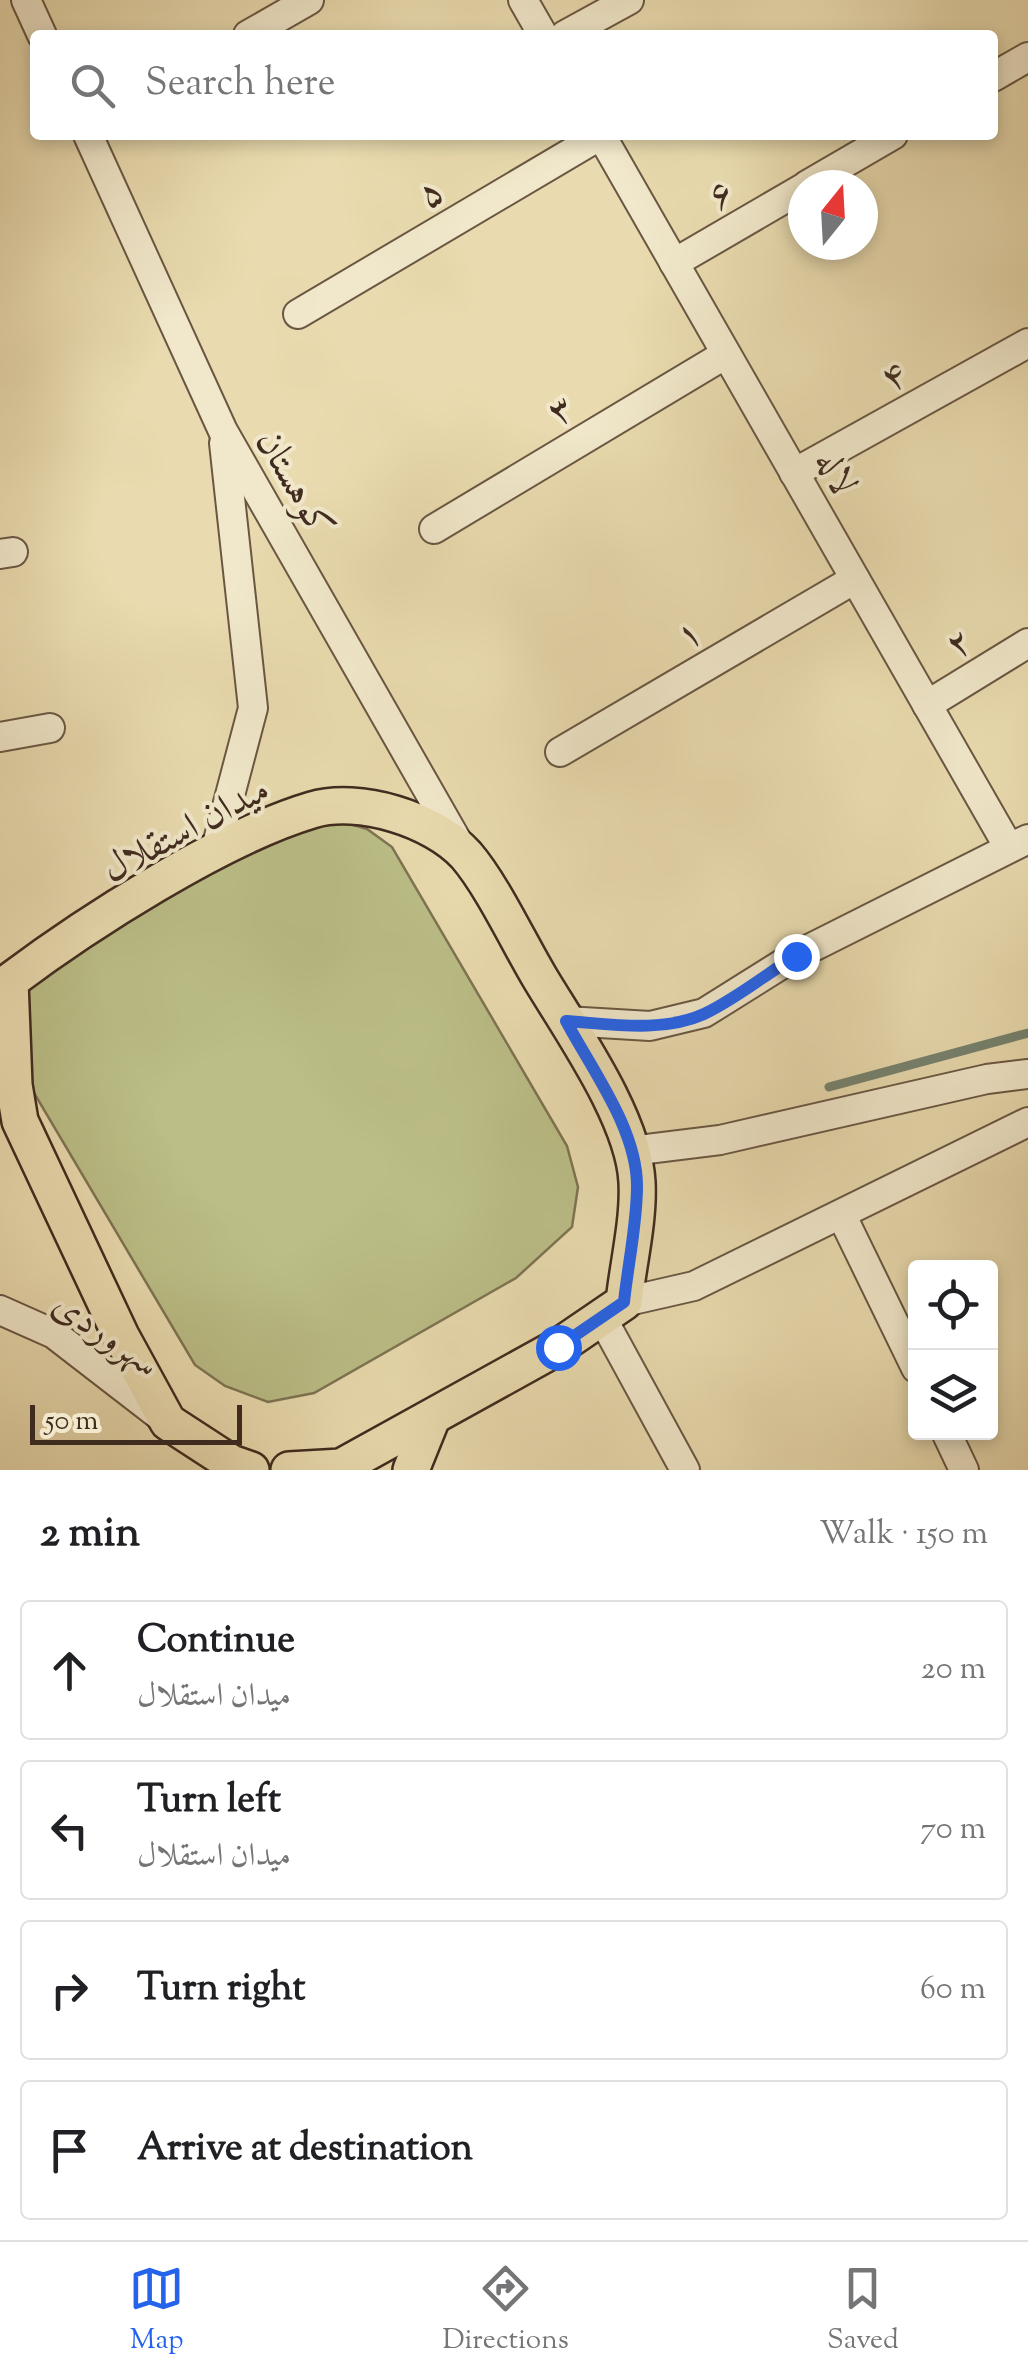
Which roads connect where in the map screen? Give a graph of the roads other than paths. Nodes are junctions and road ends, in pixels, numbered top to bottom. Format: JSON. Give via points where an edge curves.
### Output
{"nodes":[{"id":1,"x":310,"y":0,"type":"edge"},
{"id":2,"x":522,"y":0,"type":"edge"},
{"id":3,"x":629,"y":0,"type":"edge"},
{"id":4,"x":28,"y":1,"type":"edge"},
{"id":5,"x":40,"y":30,"type":"edge"},
{"id":6,"x":257,"y":30,"type":"edge"},
{"id":7,"x":540,"y":30,"type":"edge"},
{"id":8,"x":574,"y":30,"type":"edge"},
{"id":9,"x":1028,"y":57,"type":"edge"},
{"id":10,"x":998,"y":74,"type":"edge"},
{"id":11,"x":90,"y":140,"type":"edge"},
{"id":12,"x":593,"y":140,"type":"edge"},
{"id":13,"x":604,"y":140,"type":"edge"},
{"id":14,"x":885,"y":140,"type":"edge"},
{"id":15,"x":833,"y":170,"type":"edge"},
{"id":16,"x":788,"y":196,"type":"edge"},
{"id":17,"x":674,"y":263,"type":"junction"},
{"id":18,"x":298,"y":314,"type":"dead end"},
{"id":19,"x":1028,"y":343,"type":"edge"},
{"id":20,"x":726,"y":354,"type":"junction"},
{"id":21,"x":223,"y":431,"type":"junction"},
{"id":22,"x":794,"y":473,"type":"junction"},
{"id":23,"x":434,"y":528,"type":"dead end"},
{"id":24,"x":855,"y":578,"type":"junction"},
{"id":25,"x":1028,"y":643,"type":"edge"},
{"id":26,"x":927,"y":705,"type":"junction"},
{"id":27,"x":50,"y":728,"type":"dead end"},
{"id":28,"x":0,"y":737,"type":"edge"},
{"id":29,"x":560,"y":752,"type":"dead end"},
{"id":30,"x":1018,"y":842,"type":"edge"},
{"id":31,"x":215,"y":852,"type":"junction"},
{"id":32,"x":465,"y":854,"type":"junction"},
{"id":33,"x":5,"y":984,"type":"edge"},
{"id":34,"x":566,"y":1021,"type":"junction"},
{"id":35,"x":1028,"y":1074,"type":"edge"},
{"id":36,"x":1028,"y":1122,"type":"edge"},
{"id":37,"x":631,"y":1152,"type":"junction"},
{"id":38,"x":842,"y":1216,"type":"junction"},
{"id":39,"x":612,"y":1309,"type":"junction"},
{"id":40,"x":0,"y":1310,"type":"edge"},
{"id":41,"x":908,"y":1352,"type":"edge"},
{"id":42,"x":432,"y":1418,"type":"junction"},
{"id":43,"x":168,"y":1422,"type":"junction"},
{"id":44,"x":950,"y":1440,"type":"edge"},
{"id":45,"x":207,"y":1458,"type":"edge"},
{"id":46,"x":251,"y":1470,"type":"edge"},
{"id":47,"x":289,"y":1470,"type":"edge"},
{"id":48,"x":411,"y":1470,"type":"edge"},
{"id":49,"x":685,"y":1470,"type":"edge"},
{"id":50,"x":964,"y":1470,"type":"edge"}],
"edges":[{"from":1,"to":6,"type":"street"},
{"from":2,"to":7,"type":"street"},
{"from":3,"to":8,"type":"street"},
{"from":4,"to":5,"type":"street"},
{"from":9,"to":10,"type":"street"},
{"from":11,"to":21,"type":"street","name":"کوهستان"},
{"from":12,"to":18,"type":"street","name":"۵"},
{"from":13,"to":17,"type":"street","name":"لاله"},
{"from":14,"to":15,"type":"street","name":"۶"},
{"from":16,"to":17,"type":"street","name":"۶"},
{"from":17,"to":20,"type":"street","name":"لاله"},
{"from":19,"to":22,"type":"street","name":"۴"},
{"from":20,"to":22,"type":"street","name":"لاله"},
{"from":20,"to":23,"type":"street","name":"۳"},
{"from":21,"to":31,"type":"street","via":[[253,708]]},
{"from":21,"to":32,"type":"street","name":"کوهستان"},
{"from":22,"to":24,"type":"street","name":"لاله"},
{"from":24,"to":26,"type":"street","name":"لاله"},
{"from":24,"to":29,"type":"street","name":"۱"},
{"from":25,"to":26,"type":"street","name":"۲"},
{"from":26,"to":30,"type":"street","name":"لاله"},
{"from":27,"to":28,"type":"street"},
{"from":30,"to":34,"type":"street","via":[[796,956],[704,1014],[650,1026]]},
{"from":31,"to":32,"type":"main road","name":"میدان استقلال","via":[[315,808],[370,808],[422,825]]},
{"from":31,"to":33,"type":"main road","name":"میدان استقلال"},
{"from":32,"to":34,"type":"main road","name":"میدان استقلال"},
{"from":33,"to":43,"type":"main road","name":"میدان استقلال","via":[[20,1120]]},
{"from":34,"to":37,"type":"main road","name":"میدان استقلال"},
{"from":35,"to":37,"type":"street","via":[[720,1140]]},
{"from":36,"to":38,"type":"street"},
{"from":37,"to":39,"type":"main road","name":"میدان استقلال","via":[[637,1184]]},
{"from":38,"to":39,"type":"street","via":[[694,1286]]},
{"from":38,"to":41,"type":"street"},
{"from":39,"to":42,"type":"main road"},
{"from":39,"to":49,"type":"street"},
{"from":40,"to":43,"type":"street","name":"سهروردی","via":[[54,1334]]},
{"from":42,"to":47,"type":"main road","via":[[341,1467]]},
{"from":42,"to":48,"type":"main road"},
{"from":43,"to":45,"type":"main road","name":"میدان استقلال"},
{"from":44,"to":50,"type":"street"},
{"from":45,"to":46,"type":"main road","name":"میدان استقلال"}]}
